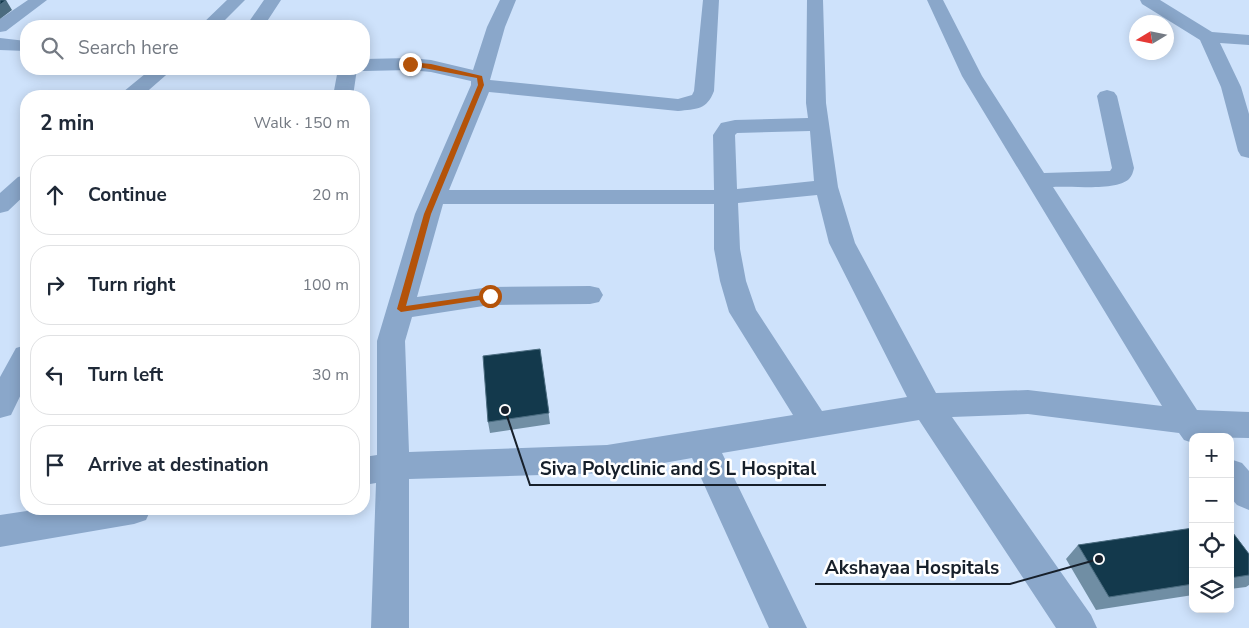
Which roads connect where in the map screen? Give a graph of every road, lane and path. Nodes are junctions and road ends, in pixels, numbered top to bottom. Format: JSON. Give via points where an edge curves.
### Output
{"nodes":[{"id":1,"x":39,"y":0,"type":"edge"},
{"id":2,"x":237,"y":0,"type":"edge"},
{"id":3,"x":273,"y":0,"type":"edge"},
{"id":4,"x":508,"y":0,"type":"edge"},
{"id":5,"x":711,"y":0,"type":"edge"},
{"id":6,"x":815,"y":0,"type":"edge"},
{"id":7,"x":935,"y":0,"type":"edge"},
{"id":8,"x":1148,"y":0,"type":"edge"},
{"id":9,"x":215,"y":20,"type":"edge"},
{"id":10,"x":259,"y":20,"type":"edge"},
{"id":11,"x":0,"y":28,"type":"edge"},
{"id":12,"x":1208,"y":36,"type":"junction"},
{"id":13,"x":1249,"y":40,"type":"edge"},
{"id":14,"x":14,"y":45,"type":"edge"},
{"id":15,"x":0,"y":56,"type":"edge"},
{"id":16,"x":370,"y":65,"type":"edge"},
{"id":17,"x":156,"y":75,"type":"edge"},
{"id":18,"x":345,"y":75,"type":"edge"},
{"id":19,"x":480,"y":81,"type":"junction"},
{"id":20,"x":1240,"y":89,"type":"edge"},
{"id":21,"x":137,"y":90,"type":"edge"},
{"id":22,"x":344,"y":90,"type":"edge"},
{"id":23,"x":1107,"y":96,"type":"dead end"},
{"id":24,"x":820,"y":124,"type":"junction"},
{"id":25,"x":1249,"y":151,"type":"edge"},
{"id":26,"x":1038,"y":180,"type":"junction"},
{"id":27,"x":826,"y":187,"type":"junction"},
{"id":28,"x":20,"y":188,"type":"edge"},
{"id":29,"x":435,"y":196,"type":"junction"},
{"id":30,"x":726,"y":197,"type":"junction"},
{"id":31,"x":0,"y":206,"type":"edge"},
{"id":32,"x":590,"y":295,"type":"dead end"},
{"id":33,"x":401,"y":309,"type":"junction"},
{"id":34,"x":20,"y":368,"type":"edge"},
{"id":35,"x":0,"y":406,"type":"edge"},
{"id":36,"x":927,"y":406,"type":"junction"},
{"id":37,"x":1249,"y":424,"type":"edge"},
{"id":38,"x":815,"y":425,"type":"junction"},
{"id":39,"x":1194,"y":429,"type":"edge"},
{"id":40,"x":702,"y":444,"type":"junction"},
{"id":41,"x":378,"y":468,"type":"edge"},
{"id":42,"x":1234,"y":478,"type":"edge"},
{"id":43,"x":1249,"y":495,"type":"edge"},
{"id":44,"x":97,"y":515,"type":"edge"},
{"id":45,"x":0,"y":531,"type":"edge"},
{"id":46,"x":390,"y":628,"type":"edge"},
{"id":47,"x":788,"y":628,"type":"edge"},
{"id":48,"x":1078,"y":628,"type":"edge"}],
"edges":[{"from":1,"to":11,"type":"street"},
{"from":2,"to":9,"type":"street"},
{"from":3,"to":10,"type":"street"},
{"from":4,"to":19,"type":"street","via":[[496,27]]},
{"from":5,"to":19,"type":"street","via":[[704,91],[702,99],[693,103],[678,104]]},
{"from":6,"to":24,"type":"street","via":[[816,103]]},
{"from":7,"to":26,"type":"street","via":[[972,76]]},
{"from":8,"to":12,"type":"street"},
{"from":12,"to":13,"type":"street"},
{"from":12,"to":20,"type":"street"},
{"from":14,"to":15,"type":"street"},
{"from":16,"to":19,"type":"street","via":[[431,66]]},
{"from":17,"to":21,"type":"street"},
{"from":18,"to":22,"type":"street"},
{"from":19,"to":29,"type":"street"},
{"from":20,"to":25,"type":"street"},
{"from":23,"to":26,"type":"street","via":[[1123,168],[1120,175],[1112,179]]},
{"from":24,"to":27,"type":"street"},
{"from":24,"to":30,"type":"street","via":[[729,128],[724,135]]},
{"from":26,"to":39,"type":"street"},
{"from":27,"to":30,"type":"street"},
{"from":27,"to":36,"type":"street","via":[[842,244]]},
{"from":28,"to":31,"type":"street"},
{"from":29,"to":30,"type":"street"},
{"from":29,"to":33,"type":"street"},
{"from":30,"to":38,"type":"street","via":[[727,249],[733,281],[744,312]]},
{"from":32,"to":33,"type":"street","via":[[490,296]]},
{"from":33,"to":41,"type":"street","via":[[392,341]]},
{"from":34,"to":35,"type":"street"},
{"from":36,"to":38,"type":"street"},
{"from":36,"to":39,"type":"street","via":[[1028,402]]},
{"from":36,"to":48,"type":"street"},
{"from":37,"to":39,"type":"street"},
{"from":38,"to":40,"type":"street"},
{"from":40,"to":41,"type":"street","via":[[607,459]]},
{"from":40,"to":47,"type":"street"},
{"from":41,"to":46,"type":"street"},
{"from":42,"to":43,"type":"street"},
{"from":44,"to":45,"type":"street"}]}
